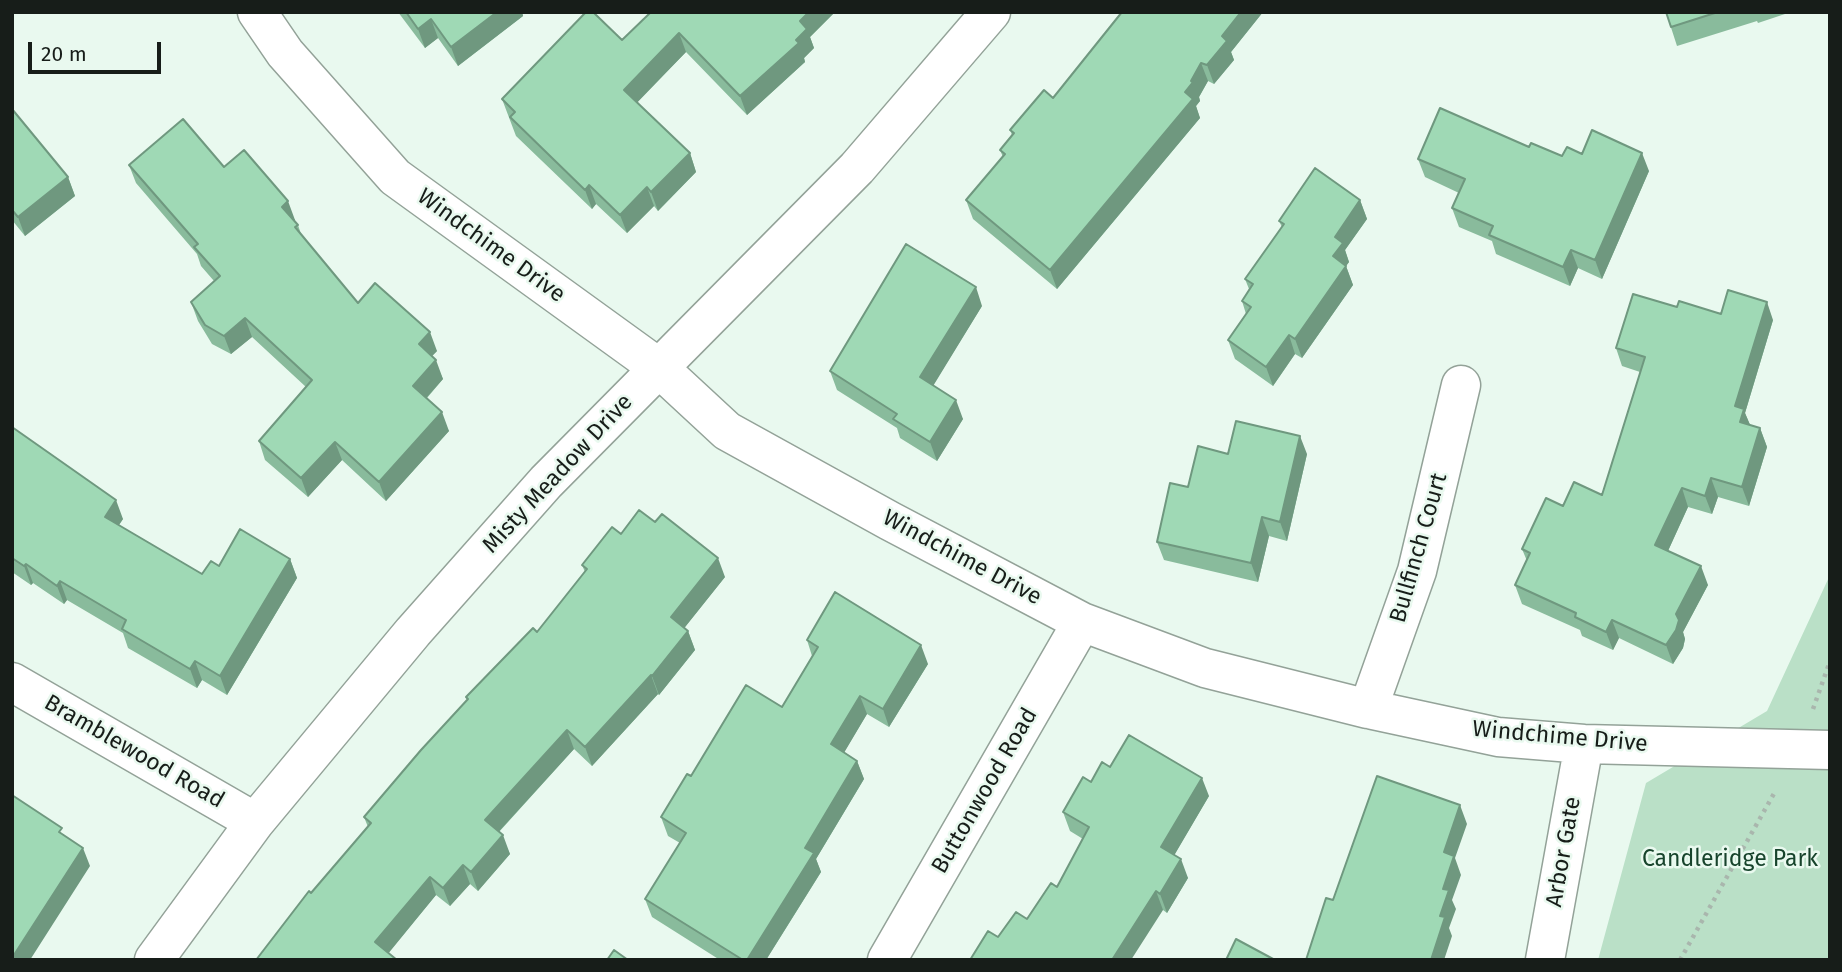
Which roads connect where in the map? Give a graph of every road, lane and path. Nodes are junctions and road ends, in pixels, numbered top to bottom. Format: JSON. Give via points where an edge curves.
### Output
{"nodes":[{"id":1,"x":257,"y":12,"type":"edge"},
{"id":2,"x":991,"y":12,"type":"edge"},
{"id":3,"x":659,"y":368,"type":"junction"},
{"id":4,"x":1461,"y":384,"type":"dead end"},
{"id":5,"x":1082,"y":622,"type":"junction"},
{"id":6,"x":12,"y":682,"type":"edge"},
{"id":7,"x":1368,"y":709,"type":"junction"},
{"id":8,"x":1584,"y":744,"type":"junction"},
{"id":9,"x":1814,"y":749,"type":"edge"},
{"id":10,"x":255,"y":822,"type":"junction"},
{"id":11,"x":154,"y":960,"type":"edge"},
{"id":12,"x":887,"y":960,"type":"edge"},
{"id":13,"x":1545,"y":960,"type":"edge"},
{"id":14,"x":1680,"y":960,"type":"edge"}],
"edges":[{"from":1,"to":3,"type":"street","name":"Windchime Drive","via":[[285,53],[395,177]]},
{"from":2,"to":3,"type":"street","name":"Misty Meadow Drive","via":[[857,168]]},
{"from":3,"to":5,"type":"street","name":"Windchime Drive","via":[[727,431]]},
{"from":3,"to":10,"type":"street","name":"Misty Meadow Drive","via":[[528,502]]},
{"from":4,"to":7,"type":"street","name":"Bullfinch Court","via":[[1417,571]]},
{"from":5,"to":7,"type":"street","name":"Windchime Drive","via":[[1205,667]]},
{"from":5,"to":12,"type":"street","name":"Buttonwood Road"},
{"from":6,"to":10,"type":"street","name":"Bramblewood Road"},
{"from":7,"to":8,"type":"street","name":"Windchime Drive","via":[[1498,737]]},
{"from":8,"to":9,"type":"street","name":"Windchime Drive"},
{"from":8,"to":13,"type":"street","name":"Arbor Gate"},
{"from":9,"to":14,"type":"path"},
{"from":10,"to":11,"type":"street","name":"Misty Meadow Drive"}]}
